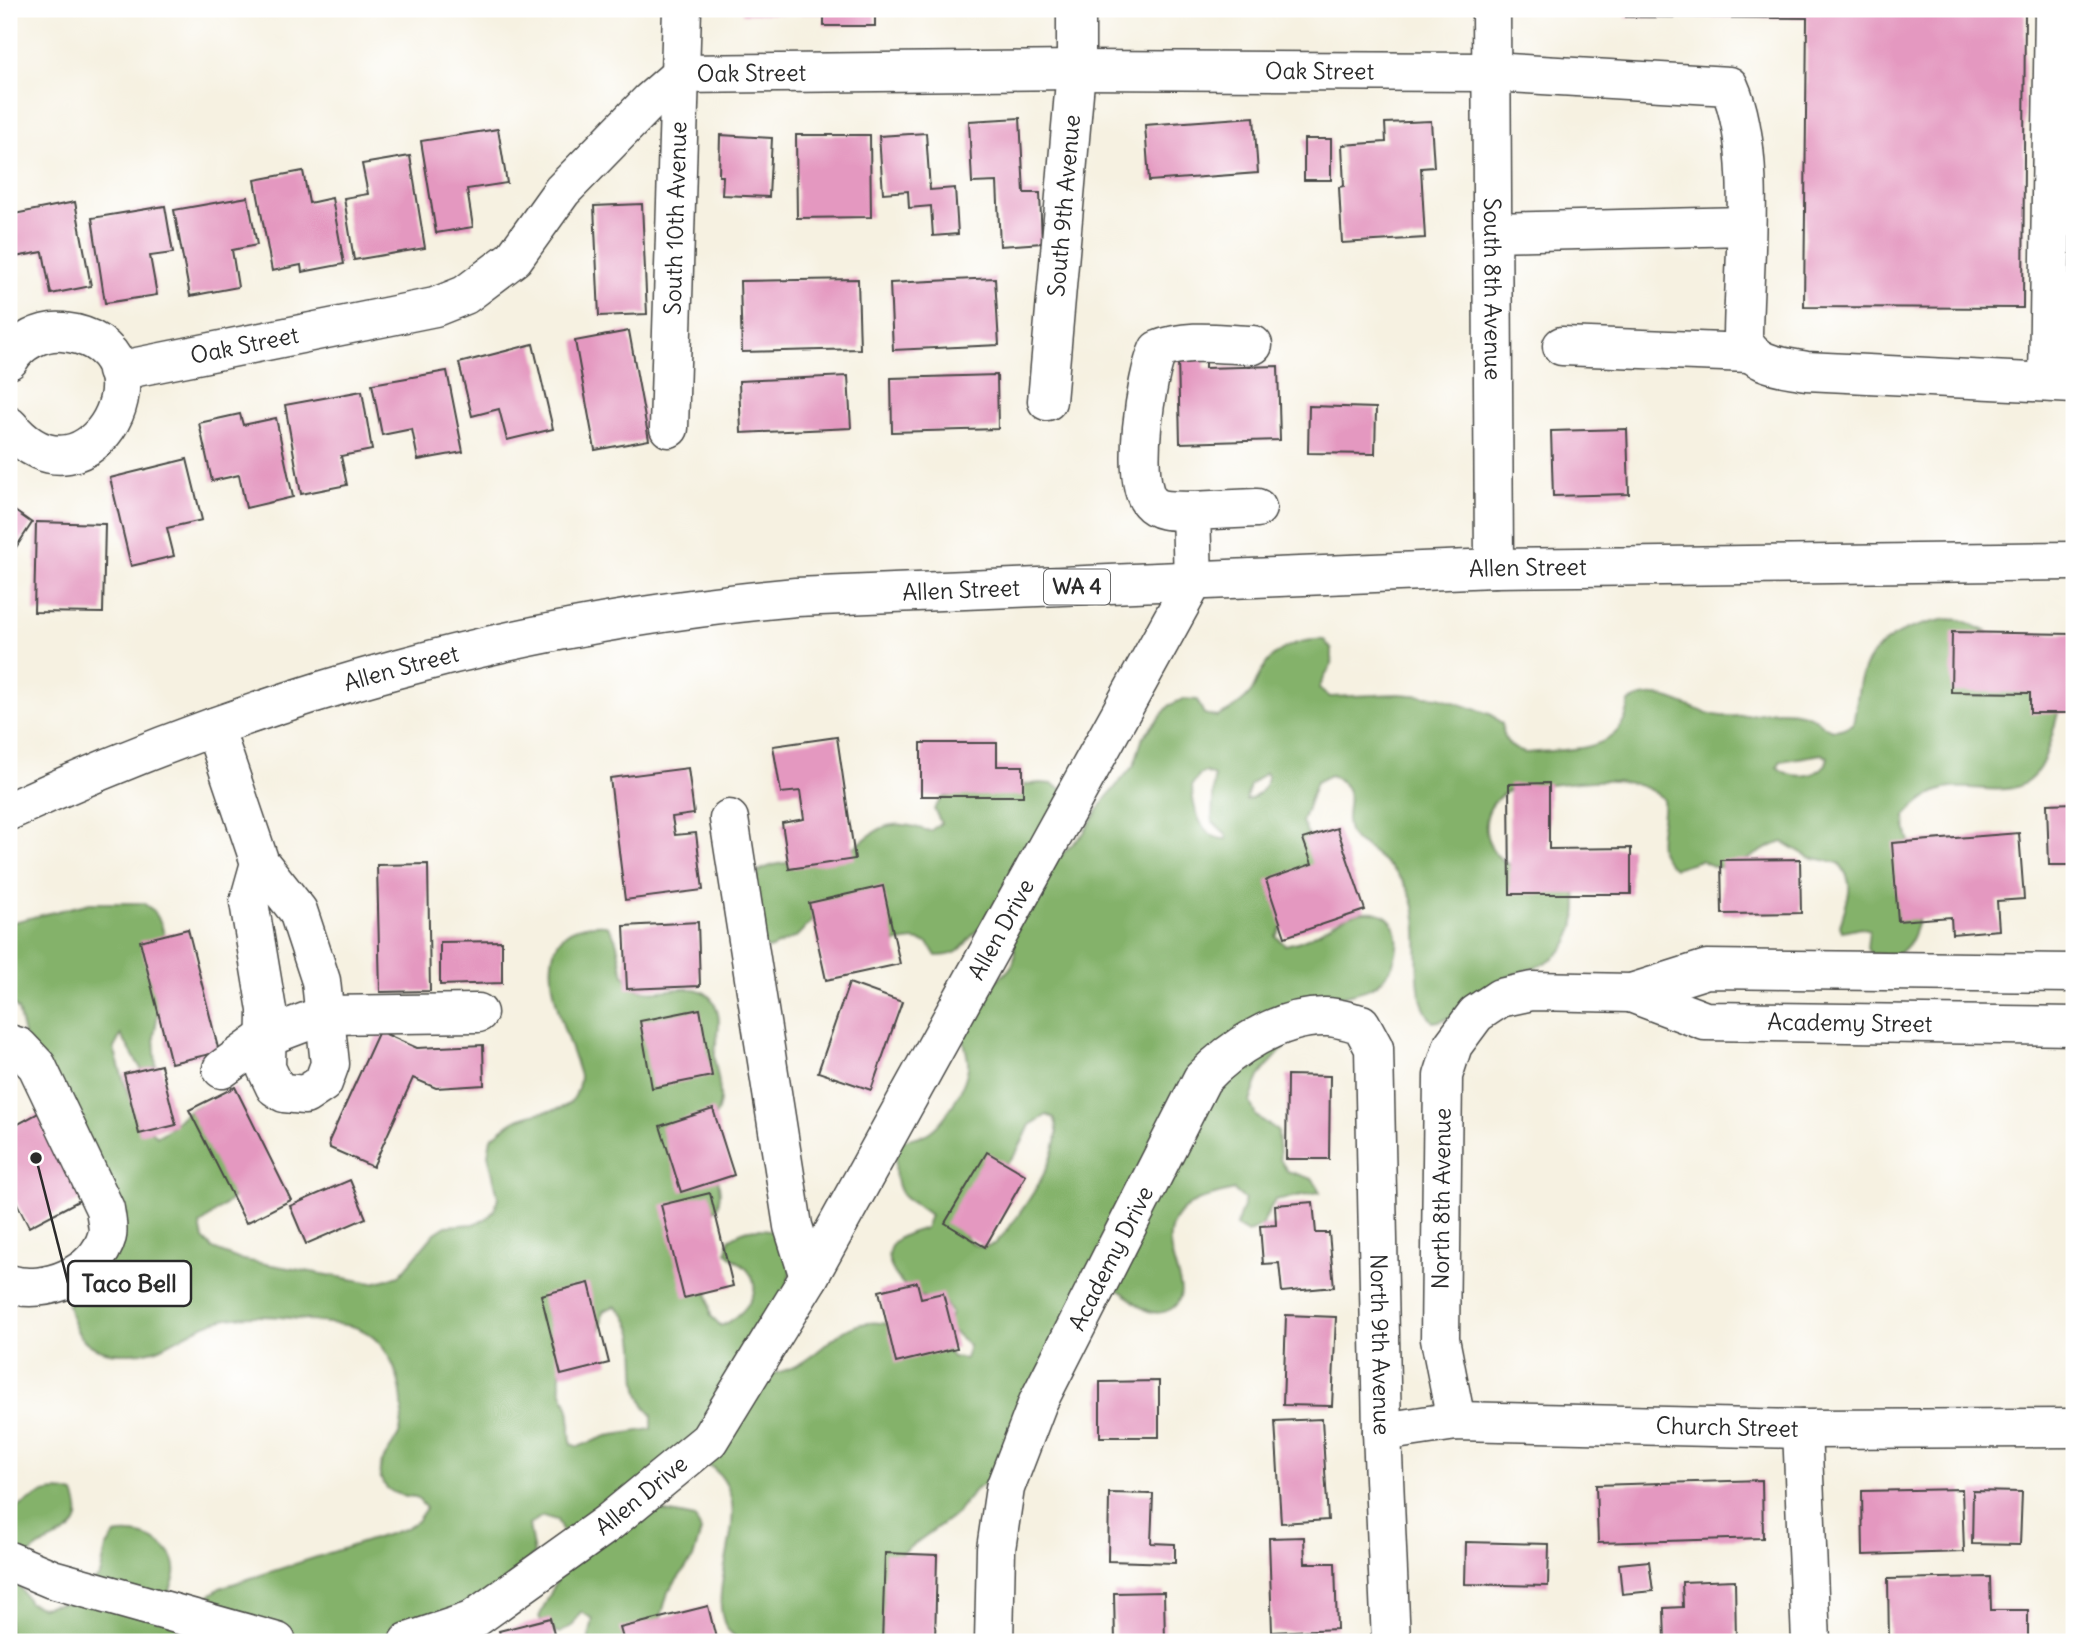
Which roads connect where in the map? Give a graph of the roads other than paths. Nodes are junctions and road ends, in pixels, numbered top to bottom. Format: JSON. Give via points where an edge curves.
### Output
{"nodes":[{"id":1,"x":682,"y":9,"type":"edge"},
{"id":2,"x":1076,"y":9,"type":"edge"},
{"id":3,"x":1491,"y":9,"type":"edge"},
{"id":4,"x":2054,"y":9,"type":"edge"},
{"id":5,"x":1076,"y":70,"type":"junction"},
{"id":6,"x":1491,"y":72,"type":"junction"},
{"id":7,"x":681,"y":74,"type":"junction"},
{"id":8,"x":2063,"y":156,"type":"edge"},
{"id":9,"x":1745,"y":226,"type":"junction"},
{"id":10,"x":1492,"y":232,"type":"junction"},
{"id":11,"x":1253,"y":345,"type":"dead end"},
{"id":12,"x":1562,"y":346,"type":"dead end"},
{"id":13,"x":1750,"y":353,"type":"junction"},
{"id":14,"x":9,"y":360,"type":"edge"},
{"id":15,"x":117,"y":371,"type":"junction"},
{"id":16,"x":2061,"y":383,"type":"edge"},
{"id":17,"x":1047,"y":401,"type":"dead end"},
{"id":18,"x":9,"y":426,"type":"edge"},
{"id":19,"x":670,"y":428,"type":"dead end"},
{"id":20,"x":1257,"y":508,"type":"dead end"},
{"id":21,"x":1191,"y":511,"type":"junction"},
{"id":22,"x":2074,"y":561,"type":"edge"},
{"id":23,"x":1494,"y":568,"type":"junction"},
{"id":24,"x":1193,"y":582,"type":"junction"},
{"id":25,"x":214,"y":727,"type":"junction"},
{"id":26,"x":9,"y":811,"type":"edge"},
{"id":27,"x":729,"y":819,"type":"dead end"},
{"id":28,"x":260,"y":863,"type":"junction"},
{"id":29,"x":2074,"y":973,"type":"edge"},
{"id":30,"x":1631,"y":993,"type":"junction"},
{"id":31,"x":1500,"y":998,"type":"joint"},
{"id":32,"x":478,"y":1013,"type":"dead end"},
{"id":33,"x":324,"y":1015,"type":"junction"},
{"id":34,"x":2074,"y":1026,"type":"edge"},
{"id":35,"x":266,"y":1037,"type":"junction"},
{"id":36,"x":9,"y":1044,"type":"edge"},
{"id":37,"x":1374,"y":1048,"type":"joint"},
{"id":38,"x":222,"y":1069,"type":"dead end"},
{"id":39,"x":809,"y":1277,"type":"junction"},
{"id":40,"x":9,"y":1284,"type":"edge"},
{"id":41,"x":1456,"y":1420,"type":"junction"},
{"id":42,"x":2074,"y":1428,"type":"edge"},
{"id":43,"x":1802,"y":1429,"type":"junction"},
{"id":44,"x":1382,"y":1432,"type":"junction"},
{"id":45,"x":9,"y":1561,"type":"edge"},
{"id":46,"x":276,"y":1642,"type":"edge"},
{"id":47,"x":408,"y":1642,"type":"edge"},
{"id":48,"x":994,"y":1642,"type":"edge"},
{"id":49,"x":1391,"y":1642,"type":"edge"},
{"id":50,"x":1811,"y":1642,"type":"edge"}],
"edges":[{"from":1,"to":7,"type":"street","name":"South 10th Avenue"},
{"from":2,"to":5,"type":"street","name":"South 9th Avenue"},
{"from":3,"to":6,"type":"street","name":"South 8th Avenue"},
{"from":4,"to":8,"type":"street"},
{"from":5,"to":6,"type":"street","name":"Oak Street"},
{"from":5,"to":7,"type":"street","name":"Oak Street"},
{"from":5,"to":17,"type":"street","name":"South 9th Avenue"},
{"from":6,"to":9,"type":"street","name":"Oak Street","via":[[1729,86],[1743,132]]},
{"from":6,"to":10,"type":"street","name":"South 8th Avenue"},
{"from":7,"to":15,"type":"street","name":"Oak Street","via":[[562,191],[514,258],[465,295],[435,307]]},
{"from":7,"to":19,"type":"street","name":"South 10th Avenue"},
{"from":8,"to":16,"type":"street"},
{"from":9,"to":10,"type":"street"},
{"from":9,"to":13,"type":"street","via":[[1743,340]]},
{"from":10,"to":23,"type":"street","name":"South 8th Avenue"},
{"from":11,"to":21,"type":"street","via":[[1186,342],[1158,349],[1150,366],[1140,425],[1145,496],[1161,509]]},
{"from":12,"to":13,"type":"street"},
{"from":13,"to":16,"type":"street","via":[[1765,363],[1807,371]]},
{"from":14,"to":15,"type":"street","via":[[24,343],[59,331],[94,342]]},
{"from":15,"to":18,"type":"street","via":[[121,390],[118,410],[96,442],[60,453],[40,450]]},
{"from":20,"to":21,"type":"street"},
{"from":21,"to":24,"type":"street"},
{"from":22,"to":23,"type":"street","name":"Allen Street","number":"WA 4"},
{"from":23,"to":24,"type":"street","name":"Allen Street","number":"WA 4"},
{"from":24,"to":25,"type":"street","name":"Allen Street","number":"WA 4","via":[[796,597],[712,605],[537,633],[439,656]]},
{"from":24,"to":39,"type":"street","name":"Allen Drive"},
{"from":25,"to":26,"type":"street","name":"Allen Street","number":"WA 4","via":[[103,768]]},
{"from":25,"to":28,"type":"street"},
{"from":27,"to":39,"type":"street","via":[[793,1226]]},
{"from":28,"to":33,"type":"street","via":[[298,911],[321,981]]},
{"from":28,"to":35,"type":"street","via":[[249,902],[267,1010]]},
{"from":29,"to":30,"type":"street","name":"Academy Street","via":[[1707,969]]},
{"from":30,"to":31,"type":"street","name":"Academy Street","via":[[1532,991]]},
{"from":30,"to":34,"type":"street","name":"Academy Street","via":[[1704,1021]]},
{"from":31,"to":41,"type":"street","name":"North 8th Avenue","via":[[1476,1014],[1460,1034],[1443,1076],[1440,1339]]},
{"from":32,"to":33,"type":"street"},
{"from":33,"to":35,"type":"street"},
{"from":33,"to":35,"type":"street","via":[[328,1074],[305,1095],[284,1093],[269,1078]]},
{"from":35,"to":38,"type":"street"},
{"from":36,"to":40,"type":"street","via":[[19,1047],[37,1066],[105,1209],[108,1235],[91,1265],[55,1284],[25,1289]]},
{"from":37,"to":44,"type":"street","name":"North 9th Avenue"},
{"from":37,"to":48,"type":"street","name":"Academy Drive","via":[[1361,1024],[1324,1017],[1271,1028],[1222,1058],[1202,1079],[1038,1402],[1004,1488],[996,1549]]},
{"from":39,"to":47,"type":"street","name":"Allen Drive","via":[[709,1440],[608,1522],[471,1620]]},
{"from":41,"to":43,"type":"street","name":"Church Street"},
{"from":41,"to":44,"type":"street","name":"Church Street"},
{"from":42,"to":43,"type":"street","name":"Church Street"},
{"from":43,"to":50,"type":"street"},
{"from":44,"to":49,"type":"street","name":"North 9th Avenue"},
{"from":45,"to":46,"type":"street","via":[[51,1579]]}]}
